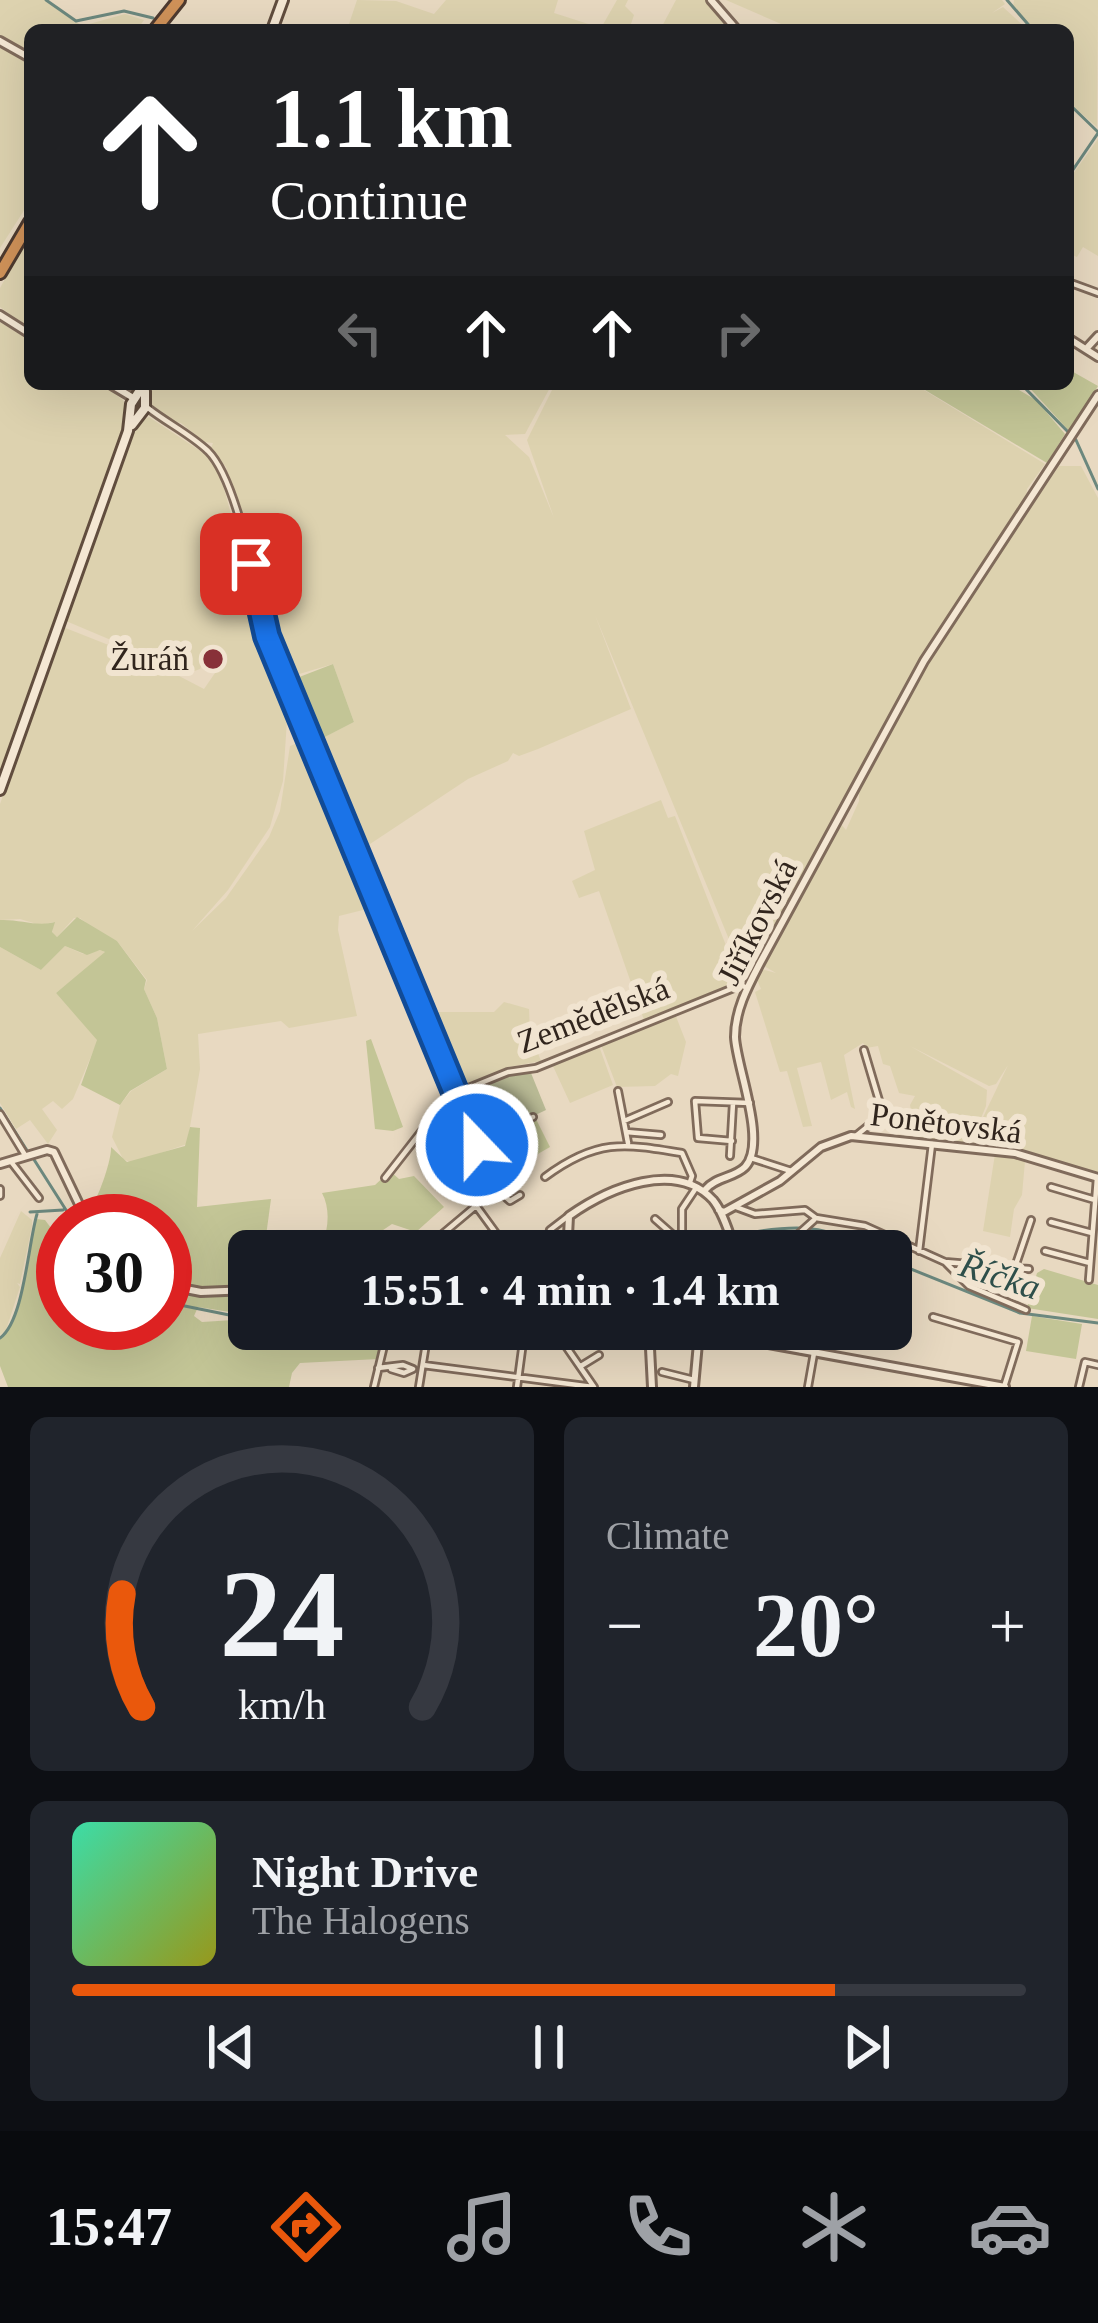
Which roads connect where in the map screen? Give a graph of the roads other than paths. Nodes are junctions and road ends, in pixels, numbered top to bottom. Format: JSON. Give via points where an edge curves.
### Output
{"nodes":[{"id":1,"x":711,"y":0,"type":"edge"},
{"id":2,"x":183,"y":1,"type":"edge"},
{"id":3,"x":162,"y":24,"type":"edge"},
{"id":4,"x":732,"y":24,"type":"edge"},
{"id":5,"x":24,"y":221,"type":"edge"},
{"id":6,"x":24,"y":232,"type":"edge"},
{"id":7,"x":0,"y":262,"type":"edge"},
{"id":8,"x":0,"y":273,"type":"edge"},
{"id":9,"x":1098,"y":336,"type":"edge"},
{"id":10,"x":1074,"y":342,"type":"edge"},
{"id":11,"x":1086,"y":349,"type":"junction"},
{"id":12,"x":1098,"y":357,"type":"edge"},
{"id":13,"x":119,"y":390,"type":"edge"},
{"id":14,"x":143,"y":390,"type":"edge"},
{"id":15,"x":1098,"y":395,"type":"edge"},
{"id":16,"x":139,"y":405,"type":"junction"},
{"id":17,"x":0,"y":790,"type":"edge"},
{"id":18,"x":748,"y":988,"type":"junction"},
{"id":19,"x":864,"y":1050,"type":"dead end"},
{"id":20,"x":618,"y":1091,"type":"dead end"},
{"id":21,"x":456,"y":1094,"type":"junction"},
{"id":22,"x":668,"y":1102,"type":"dead end"},
{"id":23,"x":734,"y":1103,"type":"junction"},
{"id":24,"x":750,"y":1103,"type":"junction"},
{"id":25,"x":0,"y":1114,"type":"edge"},
{"id":26,"x":533,"y":1117,"type":"dead end"},
{"id":27,"x":624,"y":1121,"type":"junction"},
{"id":28,"x":626,"y":1132,"type":"junction"},
{"id":29,"x":857,"y":1135,"type":"junction"},
{"id":30,"x":661,"y":1136,"type":"dead end"},
{"id":31,"x":732,"y":1141,"type":"junction"},
{"id":32,"x":628,"y":1143,"type":"junction"},
{"id":33,"x":932,"y":1144,"type":"junction"},
{"id":34,"x":477,"y":1145,"type":"junction"},
{"id":35,"x":730,"y":1156,"type":"dead end"},
{"id":36,"x":26,"y":1158,"type":"junction"},
{"id":37,"x":749,"y":1158,"type":"junction"},
{"id":38,"x":12,"y":1162,"type":"junction"},
{"id":39,"x":0,"y":1164,"type":"edge"},
{"id":40,"x":427,"y":1166,"type":"dead end"},
{"id":41,"x":436,"y":1166,"type":"dead end"},
{"id":42,"x":791,"y":1171,"type":"junction"},
{"id":43,"x":545,"y":1177,"type":"dead end"},
{"id":44,"x":1098,"y":1177,"type":"edge"},
{"id":45,"x":385,"y":1178,"type":"dead end"},
{"id":46,"x":500,"y":1181,"type":"dead end"},
{"id":47,"x":694,"y":1185,"type":"junction"},
{"id":48,"x":493,"y":1186,"type":"junction"},
{"id":49,"x":1051,"y":1187,"type":"dead end"},
{"id":50,"x":466,"y":1192,"type":"junction"},
{"id":51,"x":36,"y":1194,"type":"edge"},
{"id":52,"x":75,"y":1194,"type":"edge"},
{"id":53,"x":520,"y":1195,"type":"dead end"},
{"id":54,"x":1095,"y":1200,"type":"edge"},
{"id":55,"x":476,"y":1204,"type":"junction"},
{"id":56,"x":734,"y":1208,"type":"junction"},
{"id":57,"x":719,"y":1210,"type":"junction"},
{"id":58,"x":569,"y":1216,"type":"junction"},
{"id":59,"x":655,"y":1219,"type":"dead end"},
{"id":60,"x":1031,"y":1220,"type":"dead end"},
{"id":61,"x":1051,"y":1222,"type":"dead end"},
{"id":62,"x":810,"y":1224,"type":"junction"},
{"id":63,"x":446,"y":1230,"type":"edge"},
{"id":64,"x":496,"y":1230,"type":"edge"},
{"id":65,"x":550,"y":1230,"type":"edge"},
{"id":66,"x":568,"y":1230,"type":"edge"},
{"id":67,"x":668,"y":1230,"type":"edge"},
{"id":68,"x":681,"y":1230,"type":"edge"},
{"id":69,"x":727,"y":1230,"type":"edge"},
{"id":70,"x":729,"y":1230,"type":"edge"},
{"id":71,"x":803,"y":1230,"type":"edge"},
{"id":72,"x":1092,"y":1234,"type":"junction"},
{"id":73,"x":1045,"y":1251,"type":"dead end"},
{"id":74,"x":919,"y":1252,"type":"junction"},
{"id":75,"x":945,"y":1262,"type":"junction"},
{"id":76,"x":1090,"y":1263,"type":"junction"},
{"id":77,"x":1029,"y":1269,"type":"dead end"},
{"id":78,"x":1014,"y":1270,"type":"junction"},
{"id":79,"x":1089,"y":1280,"type":"dead end"},
{"id":80,"x":192,"y":1290,"type":"edge"},
{"id":81,"x":228,"y":1291,"type":"edge"},
{"id":82,"x":1026,"y":1310,"type":"dead end"},
{"id":83,"x":933,"y":1317,"type":"dead end"},
{"id":84,"x":383,"y":1350,"type":"edge"},
{"id":85,"x":423,"y":1350,"type":"edge"},
{"id":86,"x":522,"y":1350,"type":"edge"},
{"id":87,"x":569,"y":1350,"type":"edge"},
{"id":88,"x":650,"y":1350,"type":"edge"},
{"id":89,"x":697,"y":1350,"type":"edge"},
{"id":90,"x":800,"y":1350,"type":"edge"},
{"id":91,"x":814,"y":1353,"type":"junction"},
{"id":92,"x":599,"y":1355,"type":"dead end"},
{"id":93,"x":1098,"y":1365,"type":"edge"},
{"id":94,"x":581,"y":1366,"type":"junction"},
{"id":95,"x":378,"y":1368,"type":"junction"},
{"id":96,"x":419,"y":1368,"type":"junction"},
{"id":97,"x":662,"y":1372,"type":"dead end"},
{"id":98,"x":518,"y":1378,"type":"junction"},
{"id":99,"x":694,"y":1384,"type":"edge"},
{"id":100,"x":374,"y":1387,"type":"edge"},
{"id":101,"x":418,"y":1387,"type":"edge"},
{"id":102,"x":517,"y":1387,"type":"edge"},
{"id":103,"x":594,"y":1387,"type":"edge"},
{"id":104,"x":652,"y":1387,"type":"edge"},
{"id":105,"x":809,"y":1387,"type":"edge"},
{"id":106,"x":1004,"y":1387,"type":"edge"},
{"id":107,"x":1078,"y":1387,"type":"edge"}],
"edges":[{"from":1,"to":4,"type":"street"},
{"from":2,"to":3,"type":"highway"},
{"from":5,"to":7,"type":"highway"},
{"from":6,"to":8,"type":"highway"},
{"from":9,"to":11,"type":"street"},
{"from":10,"to":11,"type":"street"},
{"from":11,"to":12,"type":"street"},
{"from":13,"to":16,"type":"street"},
{"from":14,"to":16,"type":"main road"},
{"from":15,"to":18,"type":"street","name":"Jiříkovská","via":[[924,661]]},
{"from":16,"to":17,"type":"main road"},
{"from":16,"to":21,"type":"street","via":[[207,451],[222,472],[267,636]]},
{"from":18,"to":21,"type":"street","name":"Zemědělská"},
{"from":18,"to":24,"type":"street","name":"Jiříkovská","via":[[735,1032]]},
{"from":19,"to":29,"type":"street","via":[[884,1114]]},
{"from":20,"to":27,"type":"street"},
{"from":21,"to":34,"type":"street"},
{"from":21,"to":45,"type":"street"},
{"from":22,"to":27,"type":"street"},
{"from":23,"to":24,"type":"street"},
{"from":23,"to":31,"type":"street"},
{"from":23,"to":31,"type":"street","via":[[695,1101],[698,1138]]},
{"from":24,"to":37,"type":"street","name":"Jiříkovská"},
{"from":25,"to":36,"type":"street"},
{"from":26,"to":34,"type":"street"},
{"from":27,"to":28,"type":"street"},
{"from":28,"to":30,"type":"street"},
{"from":28,"to":32,"type":"street"},
{"from":29,"to":33,"type":"street","name":"Ponětovská"},
{"from":29,"to":42,"type":"street","name":"Ponětovská","via":[[821,1147]]},
{"from":31,"to":35,"type":"street"},
{"from":32,"to":43,"type":"street","via":[[598,1148]]},
{"from":32,"to":47,"type":"street","via":[[682,1153]]},
{"from":33,"to":44,"type":"street","name":"Ponětovská","via":[[1020,1154]]},
{"from":33,"to":74,"type":"street"},
{"from":34,"to":41,"type":"street"},
{"from":34,"to":50,"type":"street"},
{"from":36,"to":38,"type":"street"},
{"from":36,"to":52,"type":"street","via":[[51,1150]]},
{"from":37,"to":42,"type":"street"},
{"from":37,"to":47,"type":"street"},
{"from":38,"to":39,"type":"street"},
{"from":38,"to":51,"type":"street"},
{"from":40,"to":50,"type":"street"},
{"from":42,"to":56,"type":"street","name":"Ponětovská"},
{"from":44,"to":54,"type":"street"},
{"from":46,"to":48,"type":"street"},
{"from":47,"to":57,"type":"street"},
{"from":47,"to":58,"type":"street","via":[[648,1181]]},
{"from":47,"to":68,"type":"street"},
{"from":48,"to":53,"type":"street","via":[[510,1201]]},
{"from":48,"to":55,"type":"street"},
{"from":49,"to":54,"type":"street"},
{"from":50,"to":55,"type":"street"},
{"from":54,"to":72,"type":"street"},
{"from":55,"to":63,"type":"street"},
{"from":55,"to":64,"type":"street"},
{"from":56,"to":57,"type":"street"},
{"from":56,"to":62,"type":"street","via":[[808,1211]]},
{"from":56,"to":70,"type":"street"},
{"from":57,"to":69,"type":"street"},
{"from":58,"to":65,"type":"street"},
{"from":58,"to":66,"type":"street"},
{"from":59,"to":67,"type":"street"},
{"from":60,"to":78,"type":"street"},
{"from":61,"to":72,"type":"street"},
{"from":62,"to":71,"type":"street"},
{"from":62,"to":74,"type":"street","via":[[865,1226]]},
{"from":72,"to":76,"type":"street"},
{"from":73,"to":76,"type":"street"},
{"from":74,"to":75,"type":"street"},
{"from":75,"to":78,"type":"street"},
{"from":75,"to":82,"type":"street","via":[[969,1286]]},
{"from":76,"to":79,"type":"street"},
{"from":77,"to":78,"type":"street"},
{"from":80,"to":81,"type":"street"},
{"from":83,"to":106,"type":"street","via":[[1018,1342]]},
{"from":84,"to":95,"type":"street"},
{"from":85,"to":96,"type":"street"},
{"from":86,"to":98,"type":"street"},
{"from":87,"to":94,"type":"street"},
{"from":88,"to":104,"type":"street"},
{"from":89,"to":99,"type":"street"},
{"from":90,"to":91,"type":"street"},
{"from":91,"to":105,"type":"street"},
{"from":91,"to":106,"type":"street"},
{"from":92,"to":94,"type":"street"},
{"from":93,"to":107,"type":"street","via":[[1085,1362]]},
{"from":94,"to":103,"type":"street"},
{"from":95,"to":96,"type":"street"},
{"from":95,"to":100,"type":"street"},
{"from":96,"to":98,"type":"street"},
{"from":96,"to":101,"type":"street"},
{"from":97,"to":99,"type":"street"},
{"from":98,"to":102,"type":"street"},
{"from":98,"to":103,"type":"street"}]}
